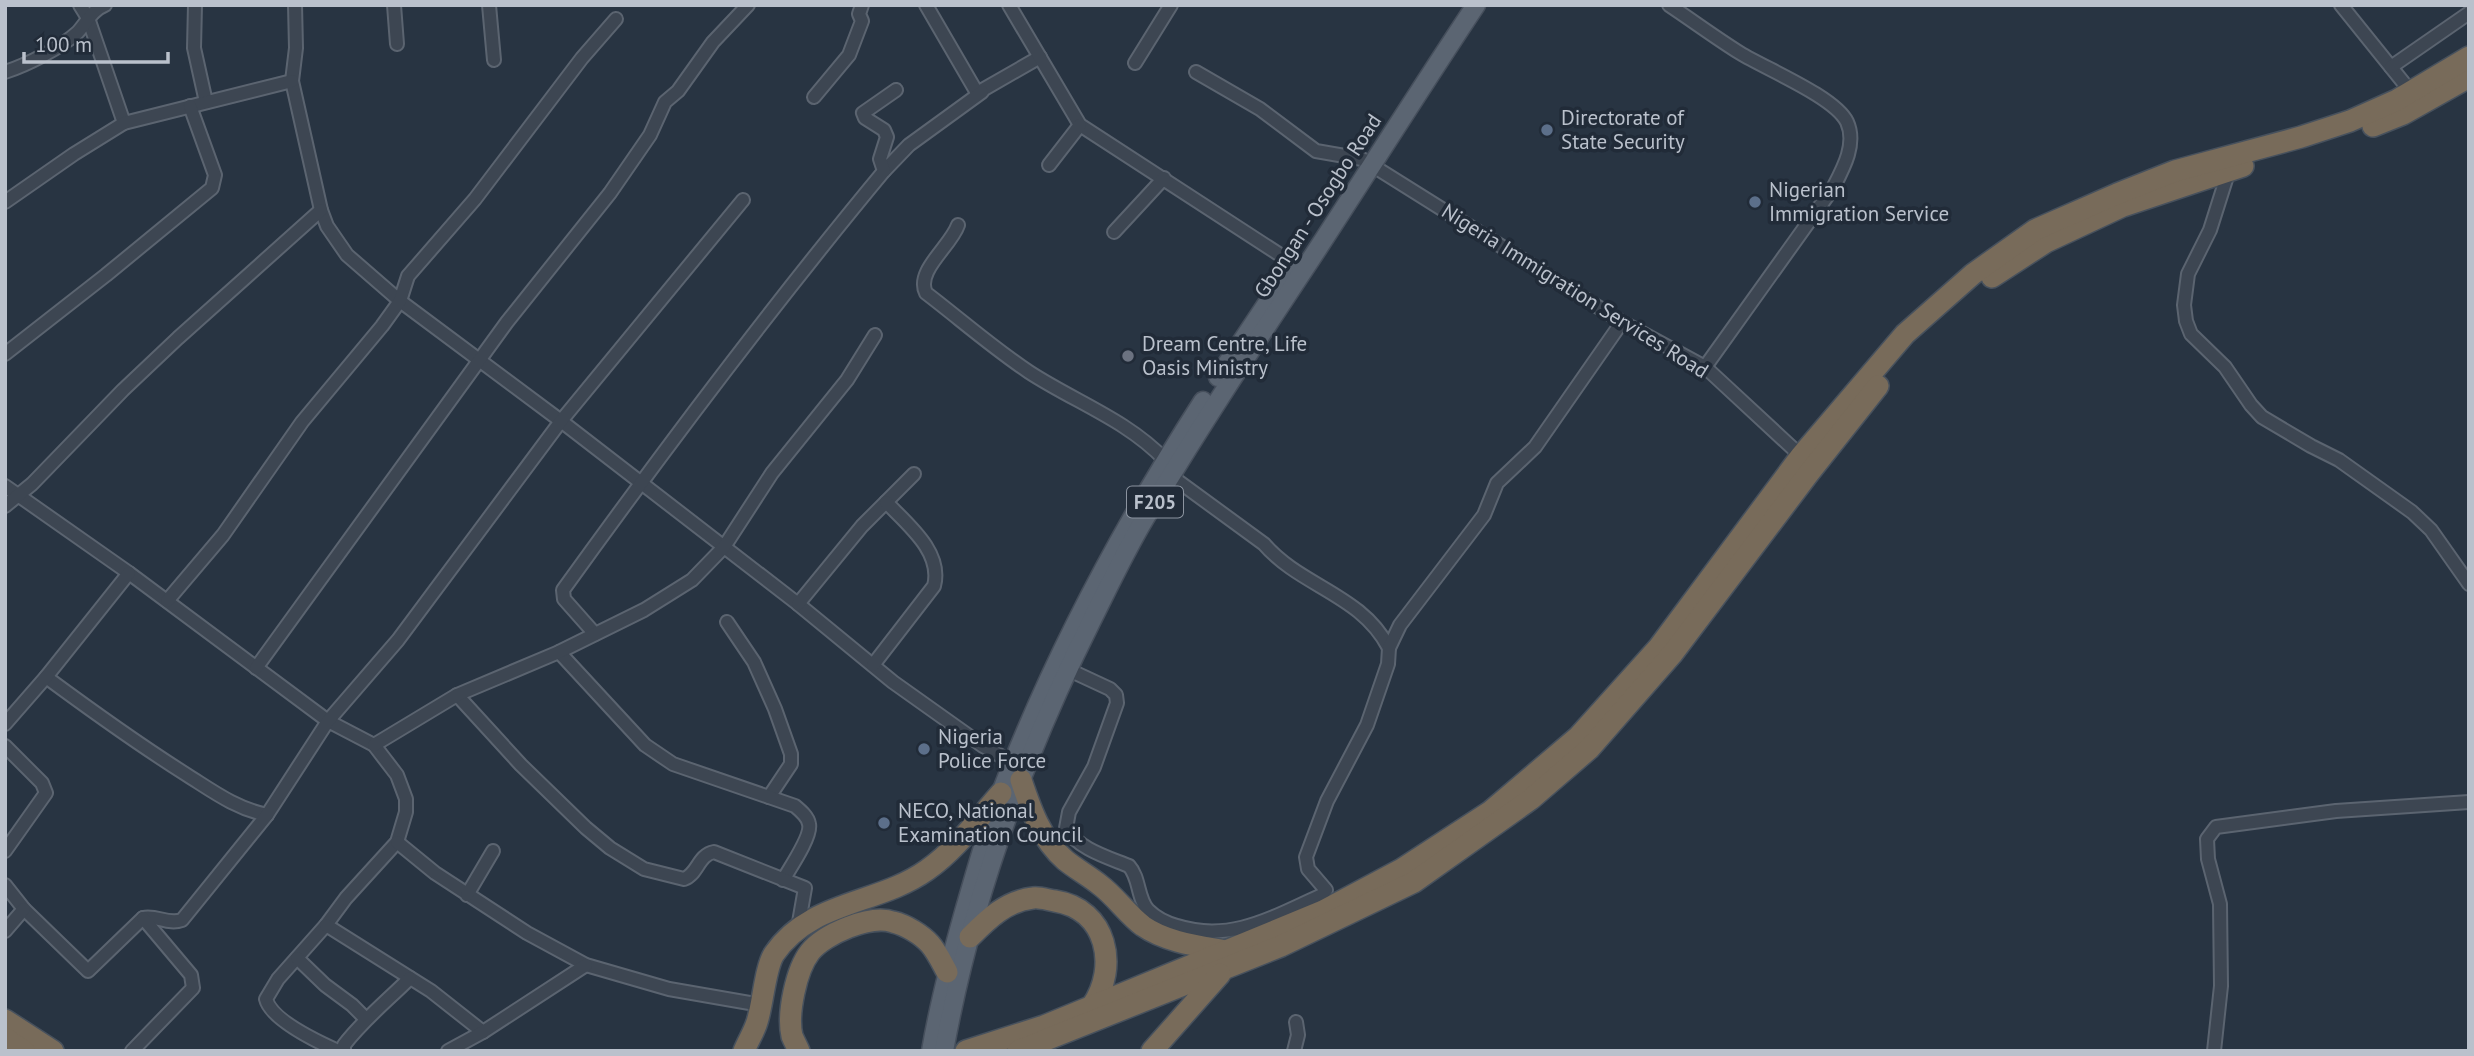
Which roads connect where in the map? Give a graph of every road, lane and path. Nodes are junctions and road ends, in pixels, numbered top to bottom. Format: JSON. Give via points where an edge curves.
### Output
{"nodes":[{"id":1,"x":79,"y":5,"type":"edge"},
{"id":2,"x":105,"y":5,"type":"edge"},
{"id":3,"x":195,"y":5,"type":"edge"},
{"id":4,"x":295,"y":5,"type":"edge"},
{"id":5,"x":394,"y":5,"type":"edge"},
{"id":6,"x":501,"y":5,"type":"edge"},
{"id":7,"x":748,"y":5,"type":"edge"},
{"id":8,"x":862,"y":5,"type":"edge"},
{"id":9,"x":926,"y":5,"type":"edge"},
{"id":10,"x":1009,"y":5,"type":"edge"},
{"id":11,"x":1171,"y":5,"type":"edge"},
{"id":12,"x":1461,"y":5,"type":"edge"},
{"id":13,"x":1476,"y":5,"type":"edge"},
{"id":14,"x":1669,"y":5,"type":"edge"},
{"id":15,"x":2341,"y":5,"type":"edge"},
{"id":16,"x":489,"y":10,"type":"edge"},
{"id":17,"x":2469,"y":13,"type":"edge"},
{"id":18,"x":88,"y":18,"type":"junction"},
{"id":19,"x":616,"y":19,"type":"dead end"},
{"id":20,"x":397,"y":44,"type":"dead end"},
{"id":21,"x":1040,"y":57,"type":"junction"},
{"id":22,"x":2469,"y":57,"type":"edge"},
{"id":23,"x":494,"y":60,"type":"dead end"},
{"id":24,"x":1135,"y":63,"type":"dead end"},
{"id":25,"x":2391,"y":67,"type":"junction"},
{"id":26,"x":5,"y":72,"type":"edge"},
{"id":27,"x":1196,"y":72,"type":"dead end"},
{"id":28,"x":2469,"y":78,"type":"edge"},
{"id":29,"x":292,"y":81,"type":"junction"},
{"id":30,"x":896,"y":90,"type":"dead end"},
{"id":31,"x":982,"y":92,"type":"junction"},
{"id":32,"x":2411,"y":92,"type":"junction"},
{"id":33,"x":814,"y":97,"type":"dead end"},
{"id":34,"x":206,"y":102,"type":"junction"},
{"id":35,"x":190,"y":106,"type":"junction"},
{"id":36,"x":124,"y":122,"type":"junction"},
{"id":37,"x":1080,"y":125,"type":"junction"},
{"id":38,"x":1367,"y":162,"type":"junction"},
{"id":39,"x":1049,"y":165,"type":"dead end"},
{"id":40,"x":2229,"y":170,"type":"junction"},
{"id":41,"x":884,"y":171,"type":"junction"},
{"id":42,"x":1164,"y":177,"type":"junction"},
{"id":43,"x":7,"y":195,"type":"edge"},
{"id":44,"x":743,"y":200,"type":"dead end"},
{"id":45,"x":321,"y":209,"type":"junction"},
{"id":46,"x":958,"y":225,"type":"dead end"},
{"id":47,"x":1114,"y":232,"type":"dead end"},
{"id":48,"x":1294,"y":264,"type":"junction"},
{"id":49,"x":400,"y":301,"type":"junction"},
{"id":50,"x":1622,"y":321,"type":"junction"},
{"id":51,"x":875,"y":335,"type":"dead end"},
{"id":52,"x":5,"y":354,"type":"edge"},
{"id":53,"x":481,"y":360,"type":"junction"},
{"id":54,"x":1705,"y":367,"type":"junction"},
{"id":55,"x":561,"y":421,"type":"junction"},
{"id":56,"x":1801,"y":456,"type":"junction"},
{"id":57,"x":1168,"y":468,"type":"junction"},
{"id":58,"x":914,"y":474,"type":"dead end"},
{"id":59,"x":640,"y":483,"type":"junction"},
{"id":60,"x":5,"y":486,"type":"edge"},
{"id":61,"x":18,"y":495,"type":"junction"},
{"id":62,"x":886,"y":502,"type":"junction"},
{"id":63,"x":5,"y":506,"type":"edge"},
{"id":64,"x":724,"y":547,"type":"junction"},
{"id":65,"x":129,"y":573,"type":"junction"},
{"id":66,"x":2469,"y":584,"type":"edge"},
{"id":67,"x":167,"y":601,"type":"junction"},
{"id":68,"x":798,"y":604,"type":"junction"},
{"id":69,"x":727,"y":622,"type":"dead end"},
{"id":70,"x":1400,"y":625,"type":"junction"},
{"id":71,"x":1376,"y":626,"type":"junction"},
{"id":72,"x":595,"y":634,"type":"junction"},
{"id":73,"x":1389,"y":648,"type":"junction"},
{"id":74,"x":559,"y":652,"type":"junction"},
{"id":75,"x":873,"y":665,"type":"junction"},
{"id":76,"x":256,"y":668,"type":"junction"},
{"id":77,"x":1067,"y":669,"type":"junction"},
{"id":78,"x":46,"y":677,"type":"junction"},
{"id":79,"x":457,"y":695,"type":"junction"},
{"id":80,"x":328,"y":721,"type":"junction"},
{"id":81,"x":5,"y":724,"type":"edge"},
{"id":82,"x":374,"y":745,"type":"junction"},
{"id":83,"x":5,"y":746,"type":"edge"},
{"id":84,"x":1017,"y":771,"type":"junction"},
{"id":85,"x":1001,"y":793,"type":"junction"},
{"id":86,"x":769,"y":797,"type":"junction"},
{"id":87,"x":2469,"y":802,"type":"edge"},
{"id":88,"x":267,"y":816,"type":"junction"},
{"id":89,"x":397,"y":842,"type":"junction"},
{"id":90,"x":5,"y":851,"type":"edge"},
{"id":91,"x":493,"y":851,"type":"dead end"},
{"id":92,"x":783,"y":880,"type":"junction"},
{"id":93,"x":5,"y":884,"type":"edge"},
{"id":94,"x":467,"y":895,"type":"junction"},
{"id":95,"x":24,"y":909,"type":"junction"},
{"id":96,"x":143,"y":918,"type":"junction"},
{"id":97,"x":326,"y":925,"type":"junction"},
{"id":98,"x":798,"y":928,"type":"junction"},
{"id":99,"x":5,"y":931,"type":"edge"},
{"id":100,"x":970,"y":937,"type":"junction"},
{"id":101,"x":297,"y":958,"type":"junction"},
{"id":102,"x":1225,"y":960,"type":"junction"},
{"id":103,"x":586,"y":965,"type":"junction"},
{"id":104,"x":947,"y":972,"type":"junction"},
{"id":105,"x":410,"y":978,"type":"junction"},
{"id":106,"x":761,"y":1005,"type":"junction"},
{"id":107,"x":1092,"y":1006,"type":"junction"},
{"id":108,"x":366,"y":1019,"type":"junction"},
{"id":109,"x":5,"y":1020,"type":"edge"},
{"id":110,"x":1296,"y":1022,"type":"dead end"},
{"id":111,"x":483,"y":1032,"type":"junction"},
{"id":112,"x":5,"y":1038,"type":"edge"},
{"id":113,"x":1033,"y":1049,"type":"edge"},
{"id":114,"x":24,"y":1051,"type":"edge"},
{"id":115,"x":53,"y":1051,"type":"edge"},
{"id":116,"x":132,"y":1051,"type":"edge"},
{"id":117,"x":338,"y":1051,"type":"edge"},
{"id":118,"x":344,"y":1051,"type":"edge"},
{"id":119,"x":448,"y":1051,"type":"edge"},
{"id":120,"x":744,"y":1051,"type":"edge"},
{"id":121,"x":799,"y":1051,"type":"edge"},
{"id":122,"x":931,"y":1051,"type":"edge"},
{"id":123,"x":944,"y":1051,"type":"edge"},
{"id":124,"x":966,"y":1051,"type":"edge"},
{"id":125,"x":1152,"y":1051,"type":"edge"},
{"id":126,"x":1294,"y":1051,"type":"edge"},
{"id":127,"x":2214,"y":1051,"type":"edge"}],
"edges":[{"from":1,"to":18,"type":"street"},
{"from":2,"to":18,"type":"street"},
{"from":3,"to":34,"type":"street","via":[[194,48]]},
{"from":4,"to":29,"type":"street"},
{"from":5,"to":20,"type":"street"},
{"from":6,"to":16,"type":"street"},
{"from":7,"to":53,"type":"street","via":[[665,102],[650,135],[610,193]]},
{"from":8,"to":33,"type":"street","via":[[862,21],[849,55]]},
{"from":9,"to":31,"type":"street","via":[[976,91]]},
{"from":10,"to":21,"type":"street"},
{"from":11,"to":24,"type":"street"},
{"from":12,"to":38,"type":"main road","name":"Gbongan - Osogbo Road","number":"F205"},
{"from":13,"to":38,"type":"main road","name":"Gbongan - Osogbo Road","number":"F205"},
{"from":14,"to":54,"type":"street","via":[[1741,54],[1822,98],[1844,118],[1850,134],[1847,158],[1833,188]]},
{"from":15,"to":25,"type":"street"},
{"from":16,"to":23,"type":"street"},
{"from":17,"to":25,"type":"street"},
{"from":18,"to":26,"type":"street","via":[[62,44]]},
{"from":18,"to":36,"type":"street"},
{"from":19,"to":49,"type":"street","via":[[408,276]]},
{"from":21,"to":31,"type":"street"},
{"from":21,"to":37,"type":"street"},
{"from":22,"to":32,"type":"highway"},
{"from":25,"to":32,"type":"street"},
{"from":27,"to":38,"type":"street","via":[[1260,109],[1316,150]]},
{"from":28,"to":40,"type":"highway","via":[[2403,114],[2353,134]]},
{"from":29,"to":34,"type":"street"},
{"from":29,"to":45,"type":"street"},
{"from":30,"to":41,"type":"street","via":[[863,113],[887,137],[880,159]]},
{"from":31,"to":41,"type":"street","via":[[909,145]]},
{"from":32,"to":56,"type":"highway","via":[[2350,121],[2175,171],[2035,230],[1973,274],[1905,334]]},
{"from":34,"to":35,"type":"street"},
{"from":35,"to":36,"type":"street"},
{"from":35,"to":52,"type":"street","via":[[215,175],[212,188]]},
{"from":36,"to":43,"type":"street"},
{"from":37,"to":39,"type":"street"},
{"from":37,"to":42,"type":"street"},
{"from":38,"to":48,"type":"main road","name":"Gbongan - Osogbo Road","number":"F205"},
{"from":38,"to":50,"type":"street","name":"Nigeria Immigration Services Road"},
{"from":38,"to":57,"type":"main road","name":"Gbongan - Osogbo Road","number":"F205","via":[[1212,410]]},
{"from":40,"to":66,"type":"street","via":[[2210,230],[2188,274],[2184,304],[2191,334],[2225,367],[2262,416],[2339,460],[2412,512],[2431,530]]},
{"from":40,"to":102,"type":"highway","via":[[2123,206],[2046,242],[1980,285],[1910,347],[1674,653],[1589,749],[1531,799],[1414,882],[1281,946]]},
{"from":41,"to":59,"type":"street"},
{"from":42,"to":47,"type":"street"},
{"from":42,"to":48,"type":"street"},
{"from":44,"to":55,"type":"street"},
{"from":45,"to":49,"type":"street","via":[[347,255]]},
{"from":45,"to":61,"type":"street","via":[[178,338]]},
{"from":46,"to":57,"type":"street","via":[[923,278],[926,293],[1030,373],[1147,441]]},
{"from":48,"to":57,"type":"main road","name":"Gbongan - Osogbo Road","number":"F205"},
{"from":49,"to":53,"type":"street"},
{"from":49,"to":67,"type":"street","via":[[302,422],[223,535]]},
{"from":50,"to":54,"type":"street","name":"Nigeria Immigration Services Road"},
{"from":50,"to":70,"type":"street","via":[[1535,447],[1497,484],[1484,515]]},
{"from":51,"to":64,"type":"street","via":[[847,380],[772,473]]},
{"from":53,"to":55,"type":"street"},
{"from":53,"to":76,"type":"street"},
{"from":54,"to":56,"type":"street","name":"Nigeria Immigration Services Road"},
{"from":55,"to":59,"type":"street"},
{"from":55,"to":80,"type":"street","via":[[398,640]]},
{"from":56,"to":102,"type":"highway","via":[[1659,647],[1578,737],[1491,811],[1402,869]]},
{"from":57,"to":71,"type":"street","via":[[1276,558]]},
{"from":57,"to":77,"type":"main road","name":"Gbongan - Osogbo Road","number":"F205"},
{"from":57,"to":84,"type":"main road","name":"Gbongan - Osogbo Road","number":"F205","via":[[1105,566],[1058,659]]},
{"from":58,"to":62,"type":"street"},
{"from":59,"to":64,"type":"street"},
{"from":59,"to":72,"type":"street","via":[[564,590],[564,599]]},
{"from":60,"to":61,"type":"street"},
{"from":61,"to":63,"type":"street"},
{"from":61,"to":65,"type":"street"},
{"from":62,"to":68,"type":"street"},
{"from":62,"to":75,"type":"street","via":[[922,542],[936,564],[937,577]]},
{"from":64,"to":68,"type":"street"},
{"from":64,"to":72,"type":"street","via":[[692,580]]},
{"from":65,"to":67,"type":"street"},
{"from":65,"to":78,"type":"street"},
{"from":67,"to":76,"type":"street"},
{"from":68,"to":75,"type":"street"},
{"from":69,"to":86,"type":"street","via":[[754,662],[791,754],[791,764]]},
{"from":70,"to":71,"type":"street"},
{"from":70,"to":73,"type":"street"},
{"from":71,"to":73,"type":"street"},
{"from":72,"to":74,"type":"street"},
{"from":73,"to":77,"type":"street","via":[[1367,725],[1327,801],[1306,857],[1308,869],[1325,890],[1322,895],[1260,923],[1206,933],[1164,922],[1148,910],[1129,866],[1083,845],[1066,828],[1117,703],[1110,689]]},
{"from":74,"to":79,"type":"street"},
{"from":74,"to":86,"type":"street","via":[[659,755]]},
{"from":75,"to":84,"type":"street"},
{"from":76,"to":80,"type":"street"},
{"from":77,"to":84,"type":"main road","name":"Gbongan - Osogbo Road","number":"F205"},
{"from":78,"to":81,"type":"street"},
{"from":78,"to":88,"type":"street","via":[[134,742],[242,809]]},
{"from":79,"to":82,"type":"street"},
{"from":79,"to":92,"type":"street","via":[[586,828],[645,869],[688,879],[704,856],[714,852]]},
{"from":80,"to":82,"type":"street"},
{"from":80,"to":88,"type":"street"},
{"from":82,"to":89,"type":"street","via":[[397,775],[406,799]]},
{"from":83,"to":90,"type":"street","via":[[42,783],[46,793]]},
{"from":84,"to":85,"type":"main road","name":"Gbongan - Osogbo Road","number":"F205"},
{"from":84,"to":100,"type":"main road","name":"Gbongan - Osogbo Road","number":"F205"},
{"from":84,"to":102,"type":"highway","via":[[1036,821],[1066,860],[1145,927]]},
{"from":85,"to":98,"type":"highway","via":[[958,844],[926,871]]},
{"from":85,"to":104,"type":"main road","name":"Gbongan - Osogbo Road","number":"F205"},
{"from":86,"to":92,"type":"street","via":[[795,806],[809,822],[807,837]]},
{"from":87,"to":127,"type":"street","via":[[2336,811],[2216,827],[2207,839],[2220,904],[2221,986]]},
{"from":88,"to":96,"type":"street","via":[[182,920]]},
{"from":89,"to":94,"type":"street"},
{"from":89,"to":97,"type":"street"},
{"from":91,"to":94,"type":"street"},
{"from":92,"to":98,"type":"street","via":[[805,888]]},
{"from":93,"to":95,"type":"street"},
{"from":94,"to":103,"type":"street"},
{"from":95,"to":96,"type":"street","via":[[88,971]]},
{"from":95,"to":99,"type":"street"},
{"from":96,"to":116,"type":"street","via":[[191,975],[193,988]]},
{"from":97,"to":101,"type":"street"},
{"from":97,"to":105,"type":"street"},
{"from":98,"to":106,"type":"highway","via":[[773,956]]},
{"from":100,"to":107,"type":"highway","via":[[994,913],[1011,905],[1034,898],[1068,903],[1097,926],[1104,946],[1105,977]]},
{"from":100,"to":123,"type":"main road","name":"Gbongan - Osogbo Road","number":"F205"},
{"from":101,"to":108,"type":"street"},
{"from":101,"to":117,"type":"street","via":[[272,989],[266,999],[268,1006],[295,1029]]},
{"from":102,"to":107,"type":"highway"},
{"from":102,"to":113,"type":"highway"},
{"from":102,"to":125,"type":"highway"},
{"from":103,"to":106,"type":"street","via":[[669,989]]},
{"from":103,"to":111,"type":"street"},
{"from":104,"to":121,"type":"highway","via":[[930,944],[891,920],[839,929],[810,951],[799,975],[791,1007],[792,1036]]},
{"from":104,"to":122,"type":"main road","name":"Gbongan - Osogbo Road","number":"F205"},
{"from":105,"to":108,"type":"street"},
{"from":105,"to":111,"type":"street"},
{"from":106,"to":120,"type":"highway"},
{"from":107,"to":124,"type":"highway"},
{"from":108,"to":118,"type":"street"},
{"from":109,"to":115,"type":"highway"},
{"from":110,"to":126,"type":"street"},
{"from":111,"to":119,"type":"street"},
{"from":112,"to":114,"type":"highway"}]}
